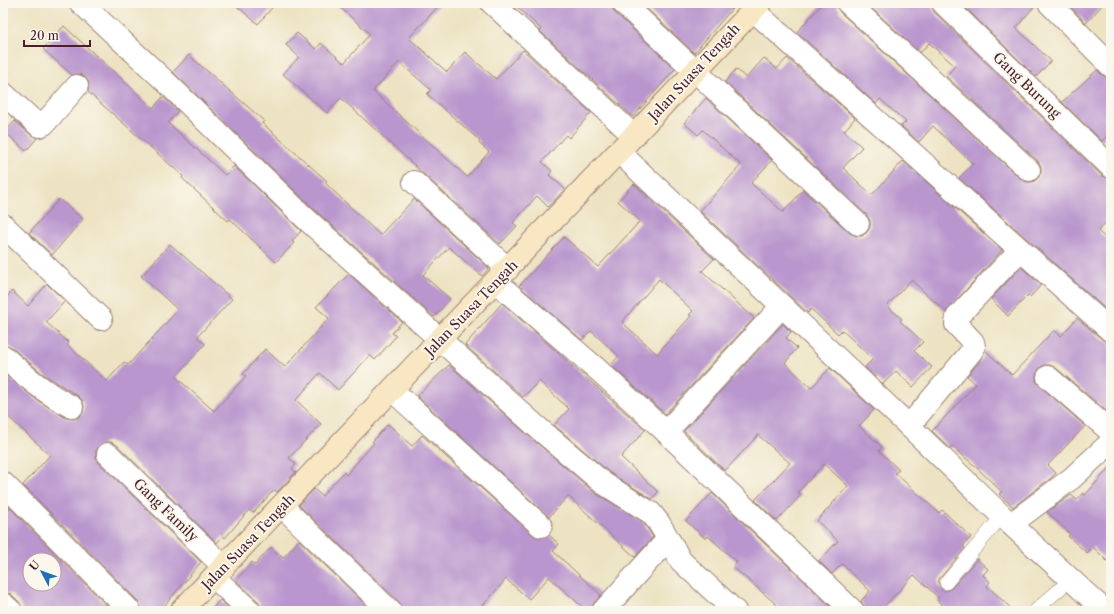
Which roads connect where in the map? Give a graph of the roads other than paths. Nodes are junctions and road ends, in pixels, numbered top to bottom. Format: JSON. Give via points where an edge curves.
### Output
{"nodes":[{"id":1,"x":81,"y":3,"type":"edge"},
{"id":2,"x":492,"y":3,"type":"edge"},
{"id":3,"x":623,"y":3,"type":"edge"},
{"id":4,"x":848,"y":3,"type":"edge"},
{"id":5,"x":943,"y":3,"type":"edge"},
{"id":6,"x":1049,"y":3,"type":"edge"},
{"id":7,"x":757,"y":6,"type":"edge"},
{"id":8,"x":1111,"y":66,"type":"edge"},
{"id":9,"x":695,"y":72,"type":"junction"},
{"id":10,"x":77,"y":86,"type":"dead end"},
{"id":11,"x":3,"y":93,"type":"edge"},
{"id":12,"x":634,"y":136,"type":"junction"},
{"id":13,"x":619,"y":152,"type":"junction"},
{"id":14,"x":1111,"y":167,"type":"edge"},
{"id":15,"x":1029,"y":170,"type":"dead end"},
{"id":16,"x":414,"y":182,"type":"dead end"},
{"id":17,"x":858,"y":224,"type":"dead end"},
{"id":18,"x":3,"y":225,"type":"edge"},
{"id":19,"x":1020,"y":250,"type":"junction"},
{"id":20,"x":502,"y":276,"type":"junction"},
{"id":21,"x":782,"y":306,"type":"junction"},
{"id":22,"x":101,"y":319,"type":"dead end"},
{"id":23,"x":1111,"y":331,"type":"edge"},
{"id":24,"x":441,"y":340,"type":"junction"},
{"id":25,"x":3,"y":356,"type":"edge"},
{"id":26,"x":1048,"y":377,"type":"dead end"},
{"id":27,"x":393,"y":390,"type":"junction"},
{"id":28,"x":72,"y":407,"type":"dead end"},
{"id":29,"x":910,"y":426,"type":"junction"},
{"id":30,"x":666,"y":432,"type":"junction"},
{"id":31,"x":1111,"y":432,"type":"edge"},
{"id":32,"x":1111,"y":442,"type":"edge"},
{"id":33,"x":108,"y":454,"type":"dead end"},
{"id":34,"x":3,"y":483,"type":"edge"},
{"id":35,"x":282,"y":506,"type":"junction"},
{"id":36,"x":1006,"y":520,"type":"junction"},
{"id":37,"x":541,"y":526,"type":"dead end"},
{"id":38,"x":668,"y":539,"type":"junction"},
{"id":39,"x":219,"y":572,"type":"junction"},
{"id":40,"x":1071,"y":579,"type":"junction"},
{"id":41,"x":946,"y":583,"type":"dead end"},
{"id":42,"x":3,"y":604,"type":"edge"},
{"id":43,"x":1107,"y":607,"type":"edge"},
{"id":44,"x":11,"y":611,"type":"edge"},
{"id":45,"x":130,"y":611,"type":"edge"},
{"id":46,"x":182,"y":611,"type":"edge"},
{"id":47,"x":250,"y":611,"type":"edge"},
{"id":48,"x":390,"y":611,"type":"edge"},
{"id":49,"x":603,"y":611,"type":"edge"},
{"id":50,"x":735,"y":611,"type":"edge"},
{"id":51,"x":853,"y":611,"type":"edge"},
{"id":52,"x":1035,"y":611,"type":"edge"}],
"edges":[{"from":1,"to":24,"type":"street","via":[[304,217]]},
{"from":2,"to":12,"type":"street"},
{"from":3,"to":9,"type":"street"},
{"from":4,"to":15,"type":"street"},
{"from":5,"to":14,"type":"street","name":"Gang Burung"},
{"from":6,"to":8,"type":"street"},
{"from":7,"to":9,"type":"street","name":"Jalan Suasa Tengah"},
{"from":7,"to":19,"type":"street"},
{"from":9,"to":12,"type":"street","name":"Jalan Suasa Tengah"},
{"from":9,"to":17,"type":"street"},
{"from":10,"to":11,"type":"street","via":[[44,124],[39,126]]},
{"from":12,"to":13,"type":"street","name":"Jalan Suasa Tengah"},
{"from":13,"to":20,"type":"street","name":"Jalan Suasa Tengah"},
{"from":13,"to":21,"type":"street"},
{"from":16,"to":20,"type":"street"},
{"from":18,"to":22,"type":"street"},
{"from":19,"to":23,"type":"street"},
{"from":19,"to":29,"type":"street","via":[[957,317],[956,324],[974,346]]},
{"from":20,"to":24,"type":"street","name":"Jalan Suasa Tengah"},
{"from":20,"to":30,"type":"street"},
{"from":21,"to":29,"type":"street"},
{"from":21,"to":30,"type":"street"},
{"from":24,"to":27,"type":"street","name":"Jalan Suasa Tengah"},
{"from":24,"to":38,"type":"street","via":[[603,483],[651,513]]},
{"from":25,"to":28,"type":"street","via":[[34,384]]},
{"from":26,"to":31,"type":"street"},
{"from":27,"to":35,"type":"street","name":"Jalan Suasa Tengah"},
{"from":27,"to":37,"type":"street"},
{"from":29,"to":36,"type":"street"},
{"from":30,"to":51,"type":"street"},
{"from":32,"to":36,"type":"street","via":[[1072,478]]},
{"from":33,"to":39,"type":"street","name":"Gang Family"},
{"from":34,"to":45,"type":"street"},
{"from":35,"to":39,"type":"street","name":"Jalan Suasa Tengah"},
{"from":35,"to":48,"type":"street"},
{"from":36,"to":40,"type":"street"},
{"from":36,"to":41,"type":"lane"},
{"from":38,"to":49,"type":"street"},
{"from":38,"to":50,"type":"street","via":[[681,562]]},
{"from":39,"to":46,"type":"street","name":"Jalan Suasa Tengah"},
{"from":39,"to":47,"type":"street","name":"Gang Family"},
{"from":40,"to":43,"type":"street"},
{"from":40,"to":52,"type":"lane"},
{"from":42,"to":44,"type":"street"}]}
